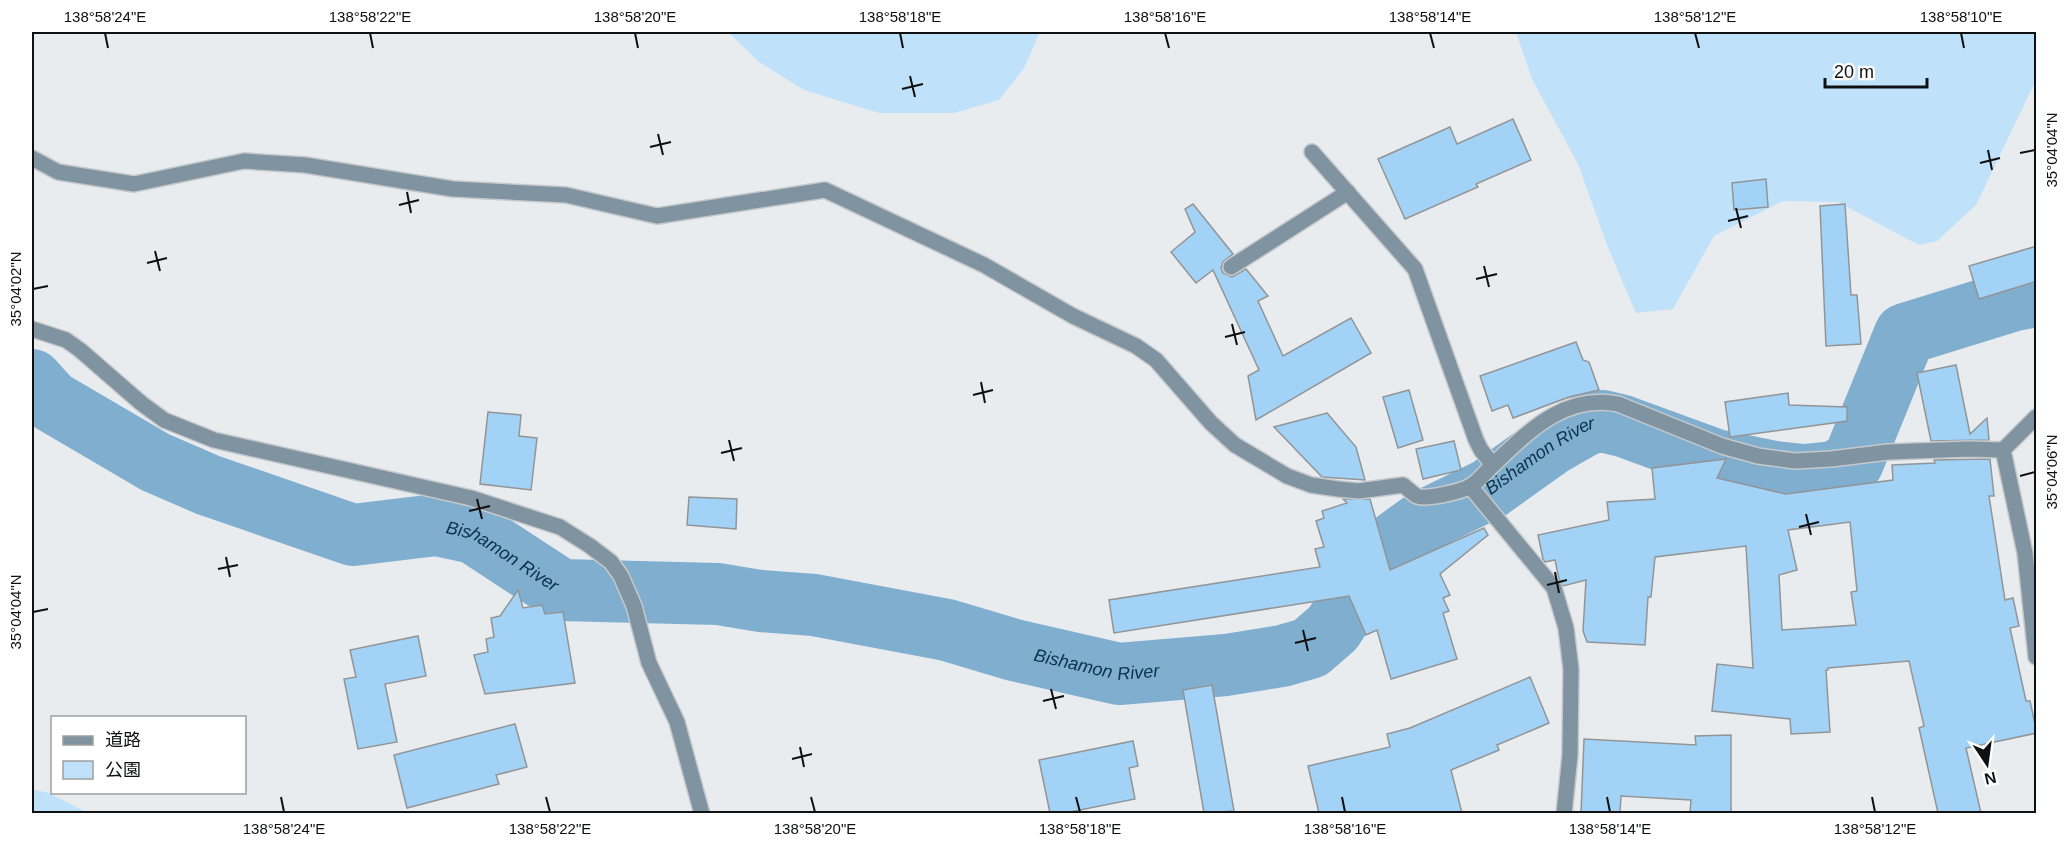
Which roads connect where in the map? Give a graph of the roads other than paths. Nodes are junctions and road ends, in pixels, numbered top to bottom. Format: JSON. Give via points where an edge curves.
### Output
{"nodes":[{"id":1,"x":1312,"y":152,"type":"dead end"},
{"id":2,"x":32,"y":158,"type":"edge"},
{"id":3,"x":1348,"y":192,"type":"junction"},
{"id":4,"x":1231,"y":267,"type":"dead end"},
{"id":5,"x":32,"y":329,"type":"edge"},
{"id":6,"x":2037,"y":417,"type":"edge"},
{"id":7,"x":2003,"y":450,"type":"junction"},
{"id":8,"x":1493,"y":465,"type":"junction"},
{"id":9,"x":1470,"y":486,"type":"junction"},
{"id":10,"x":2037,"y":657,"type":"edge"},
{"id":11,"x":702,"y":813,"type":"edge"},
{"id":12,"x":1564,"y":813,"type":"edge"}],
"edges":[{"from":1,"to":3,"type":"street"},
{"from":2,"to":9,"type":"street","via":[[58,171],[134,184],[244,161],[305,165],[453,189],[566,195],[657,216],[825,190],[984,265],[1073,316],[1136,346],[1156,360],[1235,445],[1287,476],[1311,485],[1359,491],[1403,484],[1424,497]]},
{"from":3,"to":4,"type":"street"},
{"from":3,"to":8,"type":"street","via":[[1415,268],[1476,440]]},
{"from":5,"to":11,"type":"street","via":[[66,340],[156,414],[191,432],[471,498],[560,527],[590,546],[621,576],[634,606],[649,663],[677,722]]},
{"from":6,"to":7,"type":"street"},
{"from":7,"to":8,"type":"street","via":[[1888,452],[1795,461],[1722,446],[1602,401],[1581,403],[1553,416],[1533,428]]},
{"from":7,"to":10,"type":"street","via":[[2025,553]]},
{"from":8,"to":9,"type":"street"},
{"from":9,"to":12,"type":"street","via":[[1554,588],[1566,628],[1571,680]]}]}
